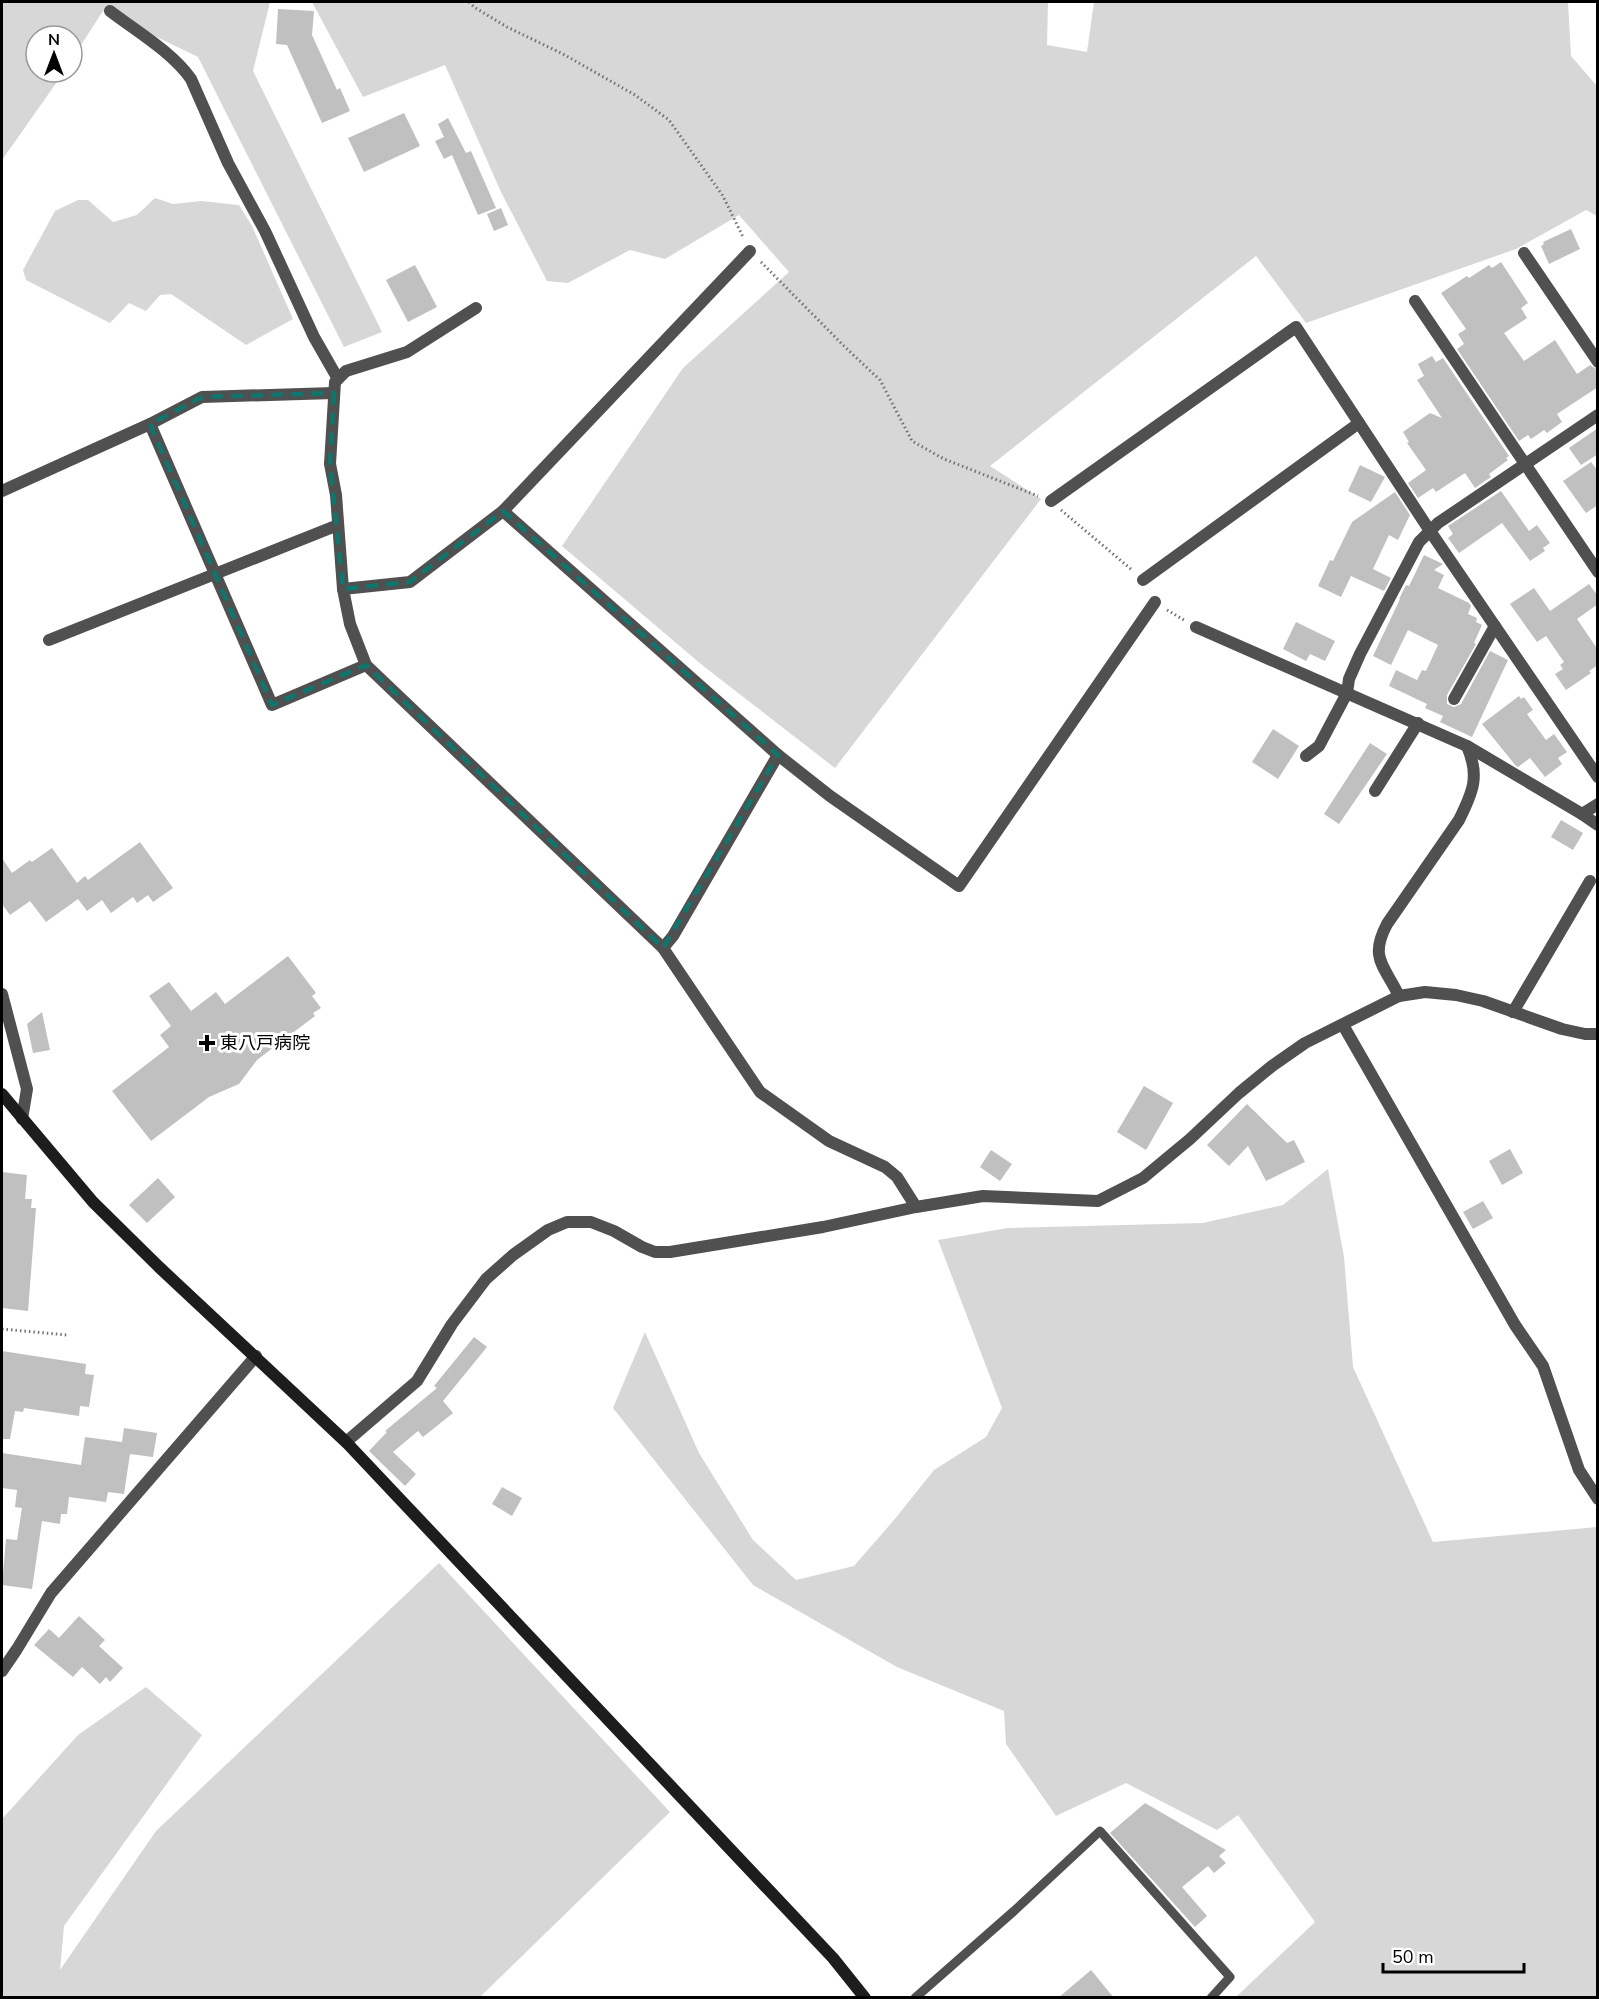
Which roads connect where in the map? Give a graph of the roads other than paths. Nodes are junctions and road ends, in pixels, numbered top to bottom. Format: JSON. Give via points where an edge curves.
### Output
{"nodes":[{"id":1,"x":110,"y":11,"type":"dead end"},
{"id":2,"x":750,"y":251,"type":"road end"},
{"id":3,"x":1524,"y":252,"type":"dead end"},
{"id":4,"x":1415,"y":302,"type":"dead end"},
{"id":5,"x":476,"y":308,"type":"dead end"},
{"id":6,"x":1598,"y":362,"type":"edge"},
{"id":7,"x":338,"y":379,"type":"junction"},
{"id":8,"x":334,"y":393,"type":"junction"},
{"id":9,"x":1598,"y":415,"type":"edge"},
{"id":10,"x":1359,"y":423,"type":"junction"},
{"id":11,"x":150,"y":424,"type":"junction"},
{"id":12,"x":1525,"y":465,"type":"junction"},
{"id":13,"x":2,"y":491,"type":"edge"},
{"id":14,"x":1051,"y":501,"type":"road end"},
{"id":15,"x":503,"y":511,"type":"junction"},
{"id":16,"x":338,"y":525,"type":"junction"},
{"id":17,"x":1430,"y":531,"type":"junction"},
{"id":18,"x":1598,"y":572,"type":"edge"},
{"id":19,"x":215,"y":574,"type":"junction"},
{"id":20,"x":1143,"y":580,"type":"road end"},
{"id":21,"x":343,"y":588,"type":"junction"},
{"id":22,"x":1155,"y":602,"type":"road end"},
{"id":23,"x":1495,"y":626,"type":"junction"},
{"id":24,"x":1196,"y":627,"type":"road end"},
{"id":25,"x":49,"y":640,"type":"dead end"},
{"id":26,"x":366,"y":664,"type":"junction"},
{"id":27,"x":1347,"y":693,"type":"junction"},
{"id":28,"x":1454,"y":699,"type":"dead end"},
{"id":29,"x":1418,"y":723,"type":"junction"},
{"id":30,"x":1467,"y":746,"type":"junction"},
{"id":31,"x":778,"y":755,"type":"junction"},
{"id":32,"x":1306,"y":756,"type":"dead end"},
{"id":33,"x":1598,"y":777,"type":"edge"},
{"id":34,"x":1375,"y":791,"type":"dead end"},
{"id":35,"x":1598,"y":804,"type":"edge"},
{"id":36,"x":1582,"y":814,"type":"junction"},
{"id":37,"x":1598,"y":825,"type":"edge"},
{"id":38,"x":1590,"y":881,"type":"dead end"},
{"id":39,"x":663,"y":948,"type":"junction"},
{"id":40,"x":2,"y":994,"type":"edge"},
{"id":41,"x":1399,"y":996,"type":"junction"},
{"id":42,"x":1512,"y":1012,"type":"junction"},
{"id":43,"x":1343,"y":1025,"type":"junction"},
{"id":44,"x":1598,"y":1034,"type":"edge"},
{"id":45,"x":2,"y":1094,"type":"edge"},
{"id":46,"x":22,"y":1119,"type":"junction"},
{"id":47,"x":916,"y":1208,"type":"junction"},
{"id":48,"x":256,"y":1356,"type":"junction"},
{"id":49,"x":346,"y":1443,"type":"junction"},
{"id":50,"x":1598,"y":1499,"type":"edge"},
{"id":51,"x":2,"y":1671,"type":"edge"},
{"id":52,"x":865,"y":1998,"type":"edge"},
{"id":53,"x":915,"y":1998,"type":"edge"},
{"id":54,"x":1211,"y":1998,"type":"edge"}],
"edges":[{"from":1,"to":7,"type":"street","via":[[168,55],[191,79],[228,163]]},
{"from":2,"to":15,"type":"street"},
{"from":3,"to":6,"type":"street"},
{"from":4,"to":12,"type":"street"},
{"from":5,"to":7,"type":"street","via":[[407,352],[346,371]]},
{"from":7,"to":8,"type":"street"},
{"from":8,"to":11,"type":"street","via":[[202,397]]},
{"from":8,"to":16,"type":"street","via":[[330,464]]},
{"from":9,"to":12,"type":"street"},
{"from":10,"to":14,"type":"street","via":[[1296,327]]},
{"from":10,"to":17,"type":"street"},
{"from":10,"to":20,"type":"street"},
{"from":11,"to":13,"type":"street"},
{"from":11,"to":19,"type":"street"},
{"from":12,"to":17,"type":"street"},
{"from":12,"to":18,"type":"street"},
{"from":15,"to":21,"type":"street","via":[[410,582]]},
{"from":15,"to":31,"type":"street"},
{"from":16,"to":19,"type":"street"},
{"from":16,"to":21,"type":"street"},
{"from":17,"to":23,"type":"street"},
{"from":17,"to":27,"type":"street","via":[[1419,542],[1360,654]]},
{"from":19,"to":25,"type":"street"},
{"from":19,"to":26,"type":"street","via":[[272,705]]},
{"from":21,"to":26,"type":"street","via":[[350,624]]},
{"from":22,"to":31,"type":"street","via":[[959,886]]},
{"from":23,"to":28,"type":"street"},
{"from":23,"to":33,"type":"street"},
{"from":24,"to":27,"type":"street"},
{"from":26,"to":39,"type":"street"},
{"from":27,"to":29,"type":"street"},
{"from":27,"to":32,"type":"street","via":[[1319,746]]},
{"from":29,"to":30,"type":"street"},
{"from":29,"to":34,"type":"street"},
{"from":30,"to":36,"type":"street"},
{"from":30,"to":41,"type":"street","via":[[1475,773],[1468,802],[1380,937],[1380,962]]},
{"from":31,"to":39,"type":"street"},
{"from":35,"to":36,"type":"street"},
{"from":36,"to":37,"type":"street"},
{"from":38,"to":42,"type":"street"},
{"from":39,"to":47,"type":"street","via":[[760,1092],[829,1141],[885,1167],[897,1177]]},
{"from":40,"to":46,"type":"street","via":[[27,1089]]},
{"from":41,"to":42,"type":"street","via":[[1425,992],[1456,995]]},
{"from":41,"to":43,"type":"street"},
{"from":42,"to":44,"type":"street","via":[[1562,1029]]},
{"from":43,"to":47,"type":"street","via":[[1305,1043],[1272,1066],[1143,1178],[1098,1201],[983,1196]]},
{"from":43,"to":50,"type":"street","via":[[1509,1315],[1544,1366],[1579,1470]]},
{"from":45,"to":46,"type":"street"},
{"from":46,"to":48,"type":"street","via":[[101,1210]]},
{"from":47,"to":49,"type":"street","via":[[670,1252],[655,1252],[591,1222],[567,1222],[548,1230],[486,1279],[417,1381]]},
{"from":48,"to":49,"type":"street"},
{"from":48,"to":51,"type":"street","via":[[51,1593]]},
{"from":49,"to":52,"type":"street","via":[[833,1958]]},
{"from":53,"to":54,"type":"lane","via":[[1100,1832],[1230,1977]]}]}
